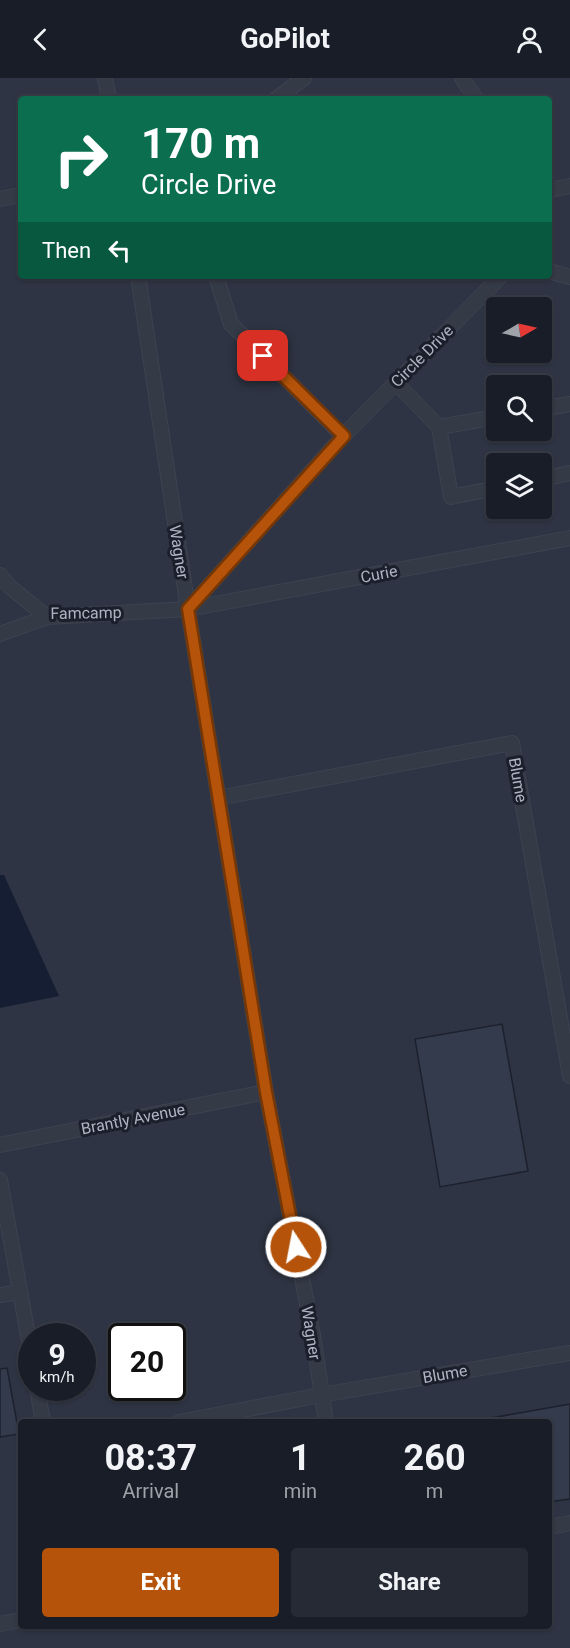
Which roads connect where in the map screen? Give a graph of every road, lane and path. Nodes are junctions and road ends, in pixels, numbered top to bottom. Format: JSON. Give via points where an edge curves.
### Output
{"nodes":[{"id":1,"x":105,"y":78,"type":"edge"},
{"id":2,"x":304,"y":78,"type":"edge"},
{"id":3,"x":462,"y":78,"type":"edge"},
{"id":4,"x":108,"y":96,"type":"edge"},
{"id":5,"x":280,"y":96,"type":"edge"},
{"id":6,"x":474,"y":96,"type":"edge"},
{"id":7,"x":570,"y":186,"type":"edge"},
{"id":8,"x":552,"y":189,"type":"edge"},
{"id":9,"x":18,"y":196,"type":"edge"},
{"id":10,"x":0,"y":199,"type":"edge"},
{"id":11,"x":552,"y":272,"type":"edge"},
{"id":12,"x":570,"y":277,"type":"edge"},
{"id":13,"x":138,"y":279,"type":"edge"},
{"id":14,"x":217,"y":279,"type":"edge"},
{"id":15,"x":498,"y":279,"type":"edge"},
{"id":16,"x":396,"y":382,"type":"junction"},
{"id":17,"x":570,"y":404,"type":"edge"},
{"id":18,"x":552,"y":407,"type":"edge"},
{"id":19,"x":486,"y":419,"type":"edge"},
{"id":20,"x":439,"y":427,"type":"junction"},
{"id":21,"x":344,"y":436,"type":"junction"},
{"id":22,"x":570,"y":473,"type":"edge"},
{"id":23,"x":552,"y":476,"type":"edge"},
{"id":24,"x":486,"y":490,"type":"edge"},
{"id":25,"x":570,"y":538,"type":"edge"},
{"id":26,"x":0,"y":575,"type":"edge"},
{"id":27,"x":188,"y":609,"type":"junction"},
{"id":28,"x":47,"y":617,"type":"junction"},
{"id":29,"x":0,"y":634,"type":"edge"},
{"id":30,"x":218,"y":798,"type":"junction"},
{"id":31,"x":570,"y":1076,"type":"edge"},
{"id":32,"x":266,"y":1092,"type":"junction"},
{"id":33,"x":0,"y":1145,"type":"edge"},
{"id":34,"x":0,"y":1180,"type":"edge"},
{"id":35,"x":2,"y":1206,"type":"edge"},
{"id":36,"x":20,"y":1292,"type":"junction"},
{"id":37,"x":0,"y":1295,"type":"edge"},
{"id":38,"x":26,"y":1323,"type":"edge"},
{"id":39,"x":570,"y":1353,"type":"edge"},
{"id":40,"x":321,"y":1395,"type":"junction"},
{"id":41,"x":39,"y":1401,"type":"edge"},
{"id":42,"x":42,"y":1419,"type":"edge"},
{"id":43,"x":195,"y":1419,"type":"edge"},
{"id":44,"x":325,"y":1419,"type":"edge"},
{"id":45,"x":570,"y":1523,"type":"edge"},
{"id":46,"x":552,"y":1526,"type":"edge"},
{"id":47,"x":18,"y":1621,"type":"edge"},
{"id":48,"x":0,"y":1624,"type":"edge"}],
"edges":[{"from":1,"to":4,"type":"lane"},
{"from":2,"to":5,"type":"lane"},
{"from":3,"to":6,"type":"lane"},
{"from":7,"to":8,"type":"lane"},
{"from":9,"to":10,"type":"lane"},
{"from":11,"to":12,"type":"lane"},
{"from":13,"to":27,"type":"lane","name":"Wagner"},
{"from":14,"to":21,"type":"lane","via":[[231,324]]},
{"from":15,"to":16,"type":"lane","name":"Circle Drive"},
{"from":16,"to":20,"type":"lane"},
{"from":16,"to":21,"type":"lane","name":"Circle Drive"},
{"from":17,"to":18,"type":"lane"},
{"from":19,"to":20,"type":"lane"},
{"from":20,"to":24,"type":"lane","via":[[451,497]]},
{"from":21,"to":27,"type":"lane","name":"Circle Drive"},
{"from":22,"to":23,"type":"lane"},
{"from":25,"to":27,"type":"lane","name":"Curie"},
{"from":26,"to":28,"type":"lane","name":"Famcamp"},
{"from":27,"to":28,"type":"lane","name":"Famcamp"},
{"from":27,"to":30,"type":"lane","name":"Wagner"},
{"from":28,"to":29,"type":"lane"},
{"from":30,"to":31,"type":"lane","name":"Blume","via":[[512,743]]},
{"from":30,"to":32,"type":"lane","name":"Wagner"},
{"from":32,"to":33,"type":"lane","name":"Brantly Avenue"},
{"from":32,"to":40,"type":"lane","name":"Wagner"},
{"from":34,"to":35,"type":"lane"},
{"from":35,"to":36,"type":"lane"},
{"from":36,"to":37,"type":"lane"},
{"from":36,"to":38,"type":"lane"},
{"from":39,"to":40,"type":"lane","name":"Blume"},
{"from":40,"to":43,"type":"lane","name":"Blume"},
{"from":40,"to":44,"type":"lane"},
{"from":41,"to":42,"type":"lane"},
{"from":45,"to":46,"type":"lane"},
{"from":47,"to":48,"type":"lane"}]}
